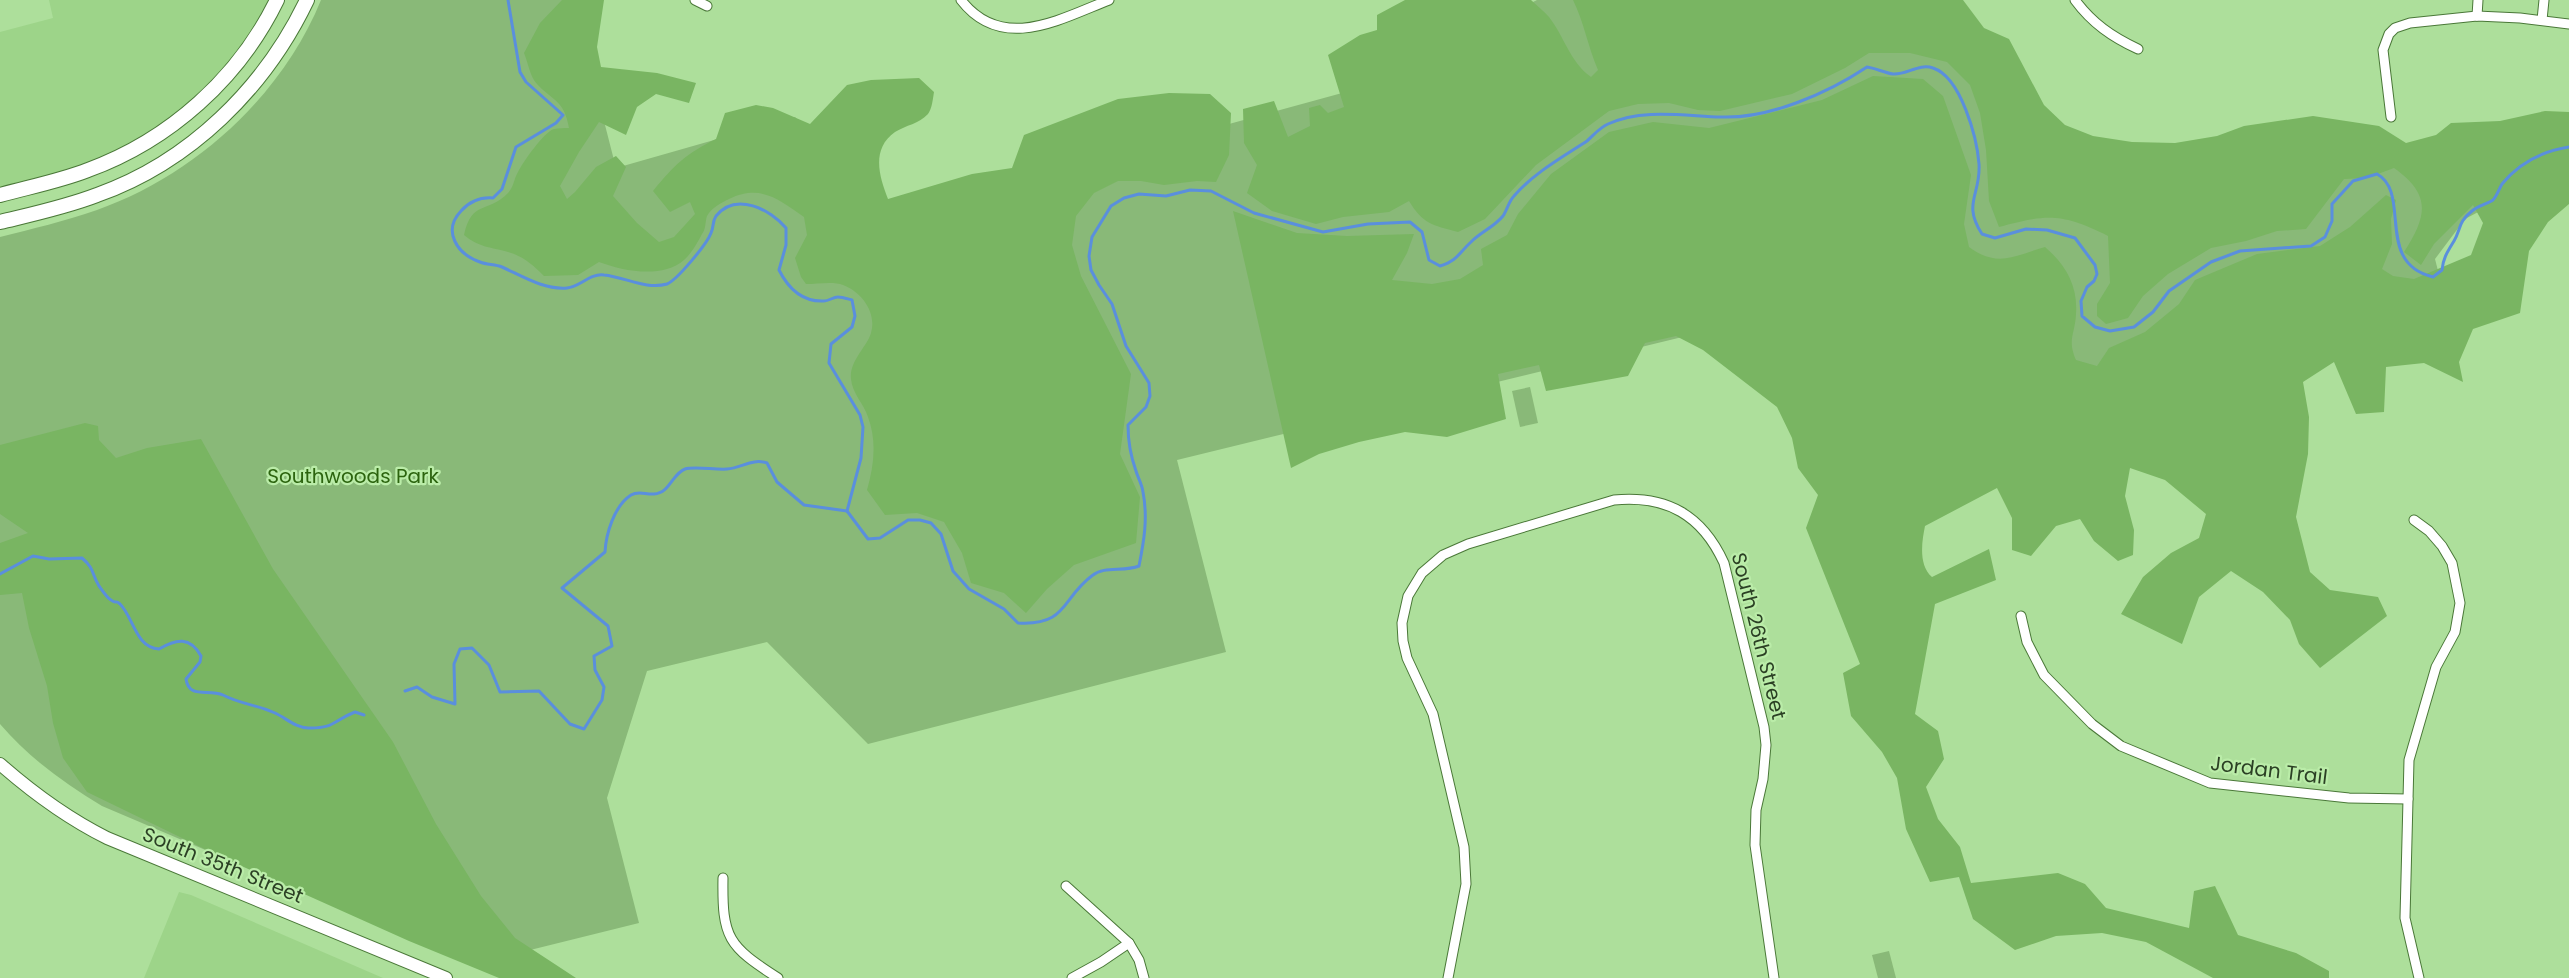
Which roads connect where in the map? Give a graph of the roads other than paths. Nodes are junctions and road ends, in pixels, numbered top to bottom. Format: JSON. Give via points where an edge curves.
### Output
{"nodes":[{"id":1,"x":277,"y":0,"type":"edge"},
{"id":2,"x":307,"y":0,"type":"edge"},
{"id":3,"x":696,"y":0,"type":"edge"},
{"id":4,"x":961,"y":0,"type":"edge"},
{"id":5,"x":1110,"y":0,"type":"edge"},
{"id":6,"x":2075,"y":0,"type":"edge"},
{"id":7,"x":2478,"y":0,"type":"edge"},
{"id":8,"x":2544,"y":0,"type":"edge"},
{"id":9,"x":707,"y":6,"type":"dead end"},
{"id":10,"x":2478,"y":16,"type":"junction"},
{"id":11,"x":2542,"y":20,"type":"junction"},
{"id":12,"x":2569,"y":24,"type":"edge"},
{"id":13,"x":2138,"y":49,"type":"dead end"},
{"id":14,"x":2391,"y":117,"type":"dead end"},
{"id":15,"x":0,"y":195,"type":"edge"},
{"id":16,"x":0,"y":222,"type":"edge"},
{"id":17,"x":2414,"y":520,"type":"dead end"},
{"id":18,"x":2021,"y":616,"type":"dead end"},
{"id":19,"x":0,"y":764,"type":"edge"},
{"id":20,"x":2408,"y":799,"type":"junction"},
{"id":21,"x":723,"y":878,"type":"dead end"},
{"id":22,"x":1066,"y":886,"type":"dead end"},
{"id":23,"x":1129,"y":943,"type":"junction"},
{"id":24,"x":446,"y":978,"type":"edge"},
{"id":25,"x":778,"y":978,"type":"edge"},
{"id":26,"x":1072,"y":978,"type":"edge"},
{"id":27,"x":1144,"y":978,"type":"edge"},
{"id":28,"x":1448,"y":978,"type":"edge"},
{"id":29,"x":1774,"y":978,"type":"edge"},
{"id":30,"x":2419,"y":978,"type":"edge"}],
"edges":[{"from":1,"to":15,"type":"main road","via":[[232,69],[202,101],[164,131],[87,171]]},
{"from":2,"to":16,"type":"main road","via":[[257,81],[179,153],[99,195]]},
{"from":3,"to":9,"type":"street"},
{"from":4,"to":5,"type":"street","via":[[987,22],[1023,29],[1039,27]]},
{"from":6,"to":13,"type":"street","via":[[2094,23]]},
{"from":7,"to":10,"type":"street"},
{"from":8,"to":11,"type":"street"},
{"from":10,"to":11,"type":"street"},
{"from":10,"to":14,"type":"street","via":[[2410,23],[2389,34],[2383,50]]},
{"from":11,"to":12,"type":"street"},
{"from":17,"to":20,"type":"street","via":[[2429,531],[2452,563],[2460,603],[2455,632],[2436,667],[2419,719],[2409,760]]},
{"from":18,"to":20,"type":"street","name":"Jordan Trail","via":[[2027,642],[2044,675],[2085,718],[2121,746],[2210,783],[2349,798]]},
{"from":19,"to":24,"type":"street","name":"South 35th Street","via":[[62,813],[107,838]]},
{"from":20,"to":30,"type":"street","via":[[2405,918]]},
{"from":21,"to":25,"type":"street","via":[[723,918],[733,943],[751,961]]},
{"from":22,"to":23,"type":"street"},
{"from":23,"to":26,"type":"street"},
{"from":23,"to":27,"type":"street"},
{"from":28,"to":29,"type":"street","name":"South 26th Street","via":[[1466,884],[1464,847],[1433,714],[1403,641],[1408,596],[1422,573],[1443,555],[1468,544],[1634,498],[1672,506],[1698,524],[1716,545],[1724,563],[1764,728],[1766,745],[1755,845]]}]}
